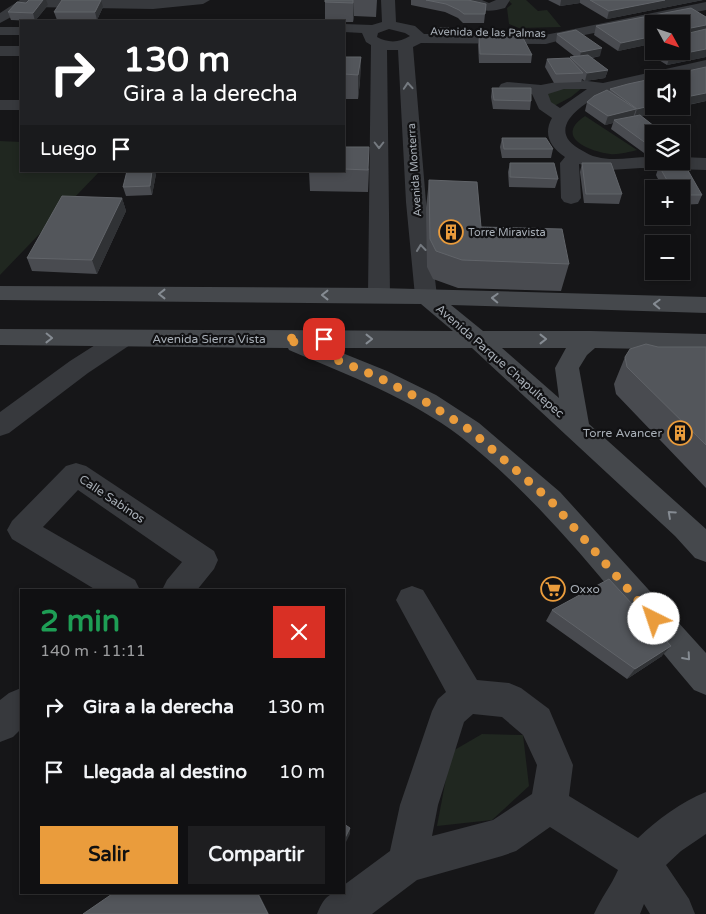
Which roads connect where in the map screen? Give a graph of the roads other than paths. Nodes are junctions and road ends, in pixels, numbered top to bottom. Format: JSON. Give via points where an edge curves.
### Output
{"nodes":[{"id":1,"x":203,"y":0,"type":"edge"},
{"id":2,"x":388,"y":0,"type":"edge"},
{"id":3,"x":474,"y":0,"type":"edge"},
{"id":4,"x":29,"y":2,"type":"edge"},
{"id":5,"x":502,"y":2,"type":"edge"},
{"id":6,"x":706,"y":6,"type":"edge"},
{"id":7,"x":0,"y":19,"type":"edge"},
{"id":8,"x":389,"y":25,"type":"junction"},
{"id":9,"x":345,"y":28,"type":"edge"},
{"id":10,"x":20,"y":31,"type":"edge"},
{"id":11,"x":0,"y":32,"type":"edge"},
{"id":12,"x":345,"y":36,"type":"edge"},
{"id":13,"x":374,"y":36,"type":"junction"},
{"id":14,"x":501,"y":36,"type":"junction"},
{"id":15,"x":412,"y":38,"type":"junction"},
{"id":16,"x":0,"y":51,"type":"edge"},
{"id":17,"x":20,"y":51,"type":"edge"},
{"id":18,"x":706,"y":65,"type":"edge"},
{"id":19,"x":507,"y":87,"type":"edge"},
{"id":20,"x":602,"y":88,"type":"junction"},
{"id":21,"x":542,"y":90,"type":"junction"},
{"id":22,"x":0,"y":105,"type":"edge"},
{"id":23,"x":20,"y":105,"type":"edge"},
{"id":24,"x":563,"y":116,"type":"junction"},
{"id":25,"x":706,"y":146,"type":"edge"},
{"id":26,"x":690,"y":150,"type":"edge"},
{"id":27,"x":578,"y":155,"type":"junction"},
{"id":28,"x":645,"y":161,"type":"edge"},
{"id":29,"x":690,"y":163,"type":"edge"},
{"id":30,"x":706,"y":164,"type":"edge"},
{"id":31,"x":571,"y":198,"type":"dead end"},
{"id":32,"x":380,"y":202,"type":"junction"},
{"id":33,"x":416,"y":202,"type":"junction"},
{"id":34,"x":0,"y":294,"type":"edge"},
{"id":35,"x":379,"y":295,"type":"junction"},
{"id":36,"x":426,"y":296,"type":"junction"},
{"id":37,"x":706,"y":305,"type":"edge"},
{"id":38,"x":0,"y":337,"type":"edge"},
{"id":39,"x":285,"y":338,"type":"junction"},
{"id":40,"x":122,"y":339,"type":"junction"},
{"id":41,"x":477,"y":339,"type":"junction"},
{"id":42,"x":591,"y":339,"type":"junction"},
{"id":43,"x":706,"y":342,"type":"edge"},
{"id":44,"x":3,"y":420,"type":"edge"},
{"id":45,"x":576,"y":428,"type":"junction"},
{"id":46,"x":706,"y":549,"type":"edge"},
{"id":47,"x":122,"y":589,"type":"edge"},
{"id":48,"x":179,"y":589,"type":"edge"},
{"id":49,"x":412,"y":600,"type":"dead end"},
{"id":50,"x":706,"y":678,"type":"edge"},
{"id":51,"x":467,"y":696,"type":"junction"},
{"id":52,"x":20,"y":706,"type":"edge"},
{"id":53,"x":0,"y":724,"type":"edge"},
{"id":54,"x":549,"y":805,"type":"junction"},
{"id":55,"x":706,"y":811,"type":"edge"},
{"id":56,"x":407,"y":862,"type":"junction"},
{"id":57,"x":641,"y":862,"type":"junction"},
{"id":58,"x":338,"y":914,"type":"edge"},
{"id":59,"x":615,"y":914,"type":"edge"},
{"id":60,"x":674,"y":914,"type":"edge"}],
"edges":[{"from":1,"to":4,"type":"street","via":[[153,5]]},
{"from":2,"to":8,"type":"street"},
{"from":3,"to":5,"type":"street","via":[[483,6]]},
{"from":4,"to":7,"type":"street"},
{"from":5,"to":14,"type":"street"},
{"from":6,"to":14,"type":"street","name":"Avenida de las Palmas","via":[[546,40]]},
{"from":8,"to":13,"type":"street"},
{"from":8,"to":15,"type":"street","via":[[404,27]]},
{"from":9,"to":13,"type":"street"},
{"from":10,"to":11,"type":"street"},
{"from":12,"to":13,"type":"street"},
{"from":13,"to":15,"type":"street","via":[[392,46]]},
{"from":13,"to":32,"type":"street","one_way":true},
{"from":14,"to":15,"type":"street","name":"Avenida de las Palmas"},
{"from":33,"to":15,"type":"street","name":"Avenida Monterra","one_way":true},
{"from":16,"to":17,"type":"street"},
{"from":18,"to":20,"type":"street"},
{"from":19,"to":21,"type":"street"},
{"from":20,"to":21,"type":"street","via":[[570,84]]},
{"from":20,"to":24,"type":"street","via":[[576,102]]},
{"from":21,"to":24,"type":"street","via":[[541,102]]},
{"from":22,"to":23,"type":"street"},
{"from":24,"to":27,"type":"street","via":[[556,127],[556,136],[560,144]]},
{"from":25,"to":26,"type":"street"},
{"from":27,"to":28,"type":"street","via":[[606,164]]},
{"from":27,"to":31,"type":"street","via":[[569,163]]},
{"from":29,"to":30,"type":"street"},
{"from":32,"to":33,"type":"street"},
{"from":32,"to":35,"type":"street"},
{"from":36,"to":33,"type":"street","name":"Avenida Monterra","one_way":true},
{"from":35,"to":34,"type":"main road","one_way":true},
{"from":35,"to":36,"type":"main road"},
{"from":37,"to":36,"type":"main road","one_way":true},
{"from":36,"to":41,"type":"main road","name":"Avenida Parque Chapultepec"},
{"from":38,"to":40,"type":"main road","name":"Avenida Sierra Vista","one_way":true},
{"from":39,"to":40,"type":"main road","name":"Avenida Sierra Vista"},
{"from":39,"to":41,"type":"main road","name":"Avenida Sierra Vista","one_way":true},
{"from":39,"to":50,"type":"main road","one_way":true,"via":[[378,377],[470,430],[550,500]]},
{"from":40,"to":44,"type":"street"},
{"from":41,"to":42,"type":"main road","name":"Avenida Sierra Vista","one_way":true},
{"from":41,"to":45,"type":"main road","name":"Avenida Parque Chapultepec"},
{"from":42,"to":43,"type":"main road","name":"Avenida Sierra Vista"},
{"from":42,"to":45,"type":"main road","via":[[578,349],[567,368]]},
{"from":46,"to":45,"type":"main road","name":"Avenida Parque Chapultepec","one_way":true},
{"from":47,"to":48,"type":"street","name":"Calle Sabinos","via":[[22,530],[76,474],[203,560]]},
{"from":49,"to":51,"type":"street"},
{"from":51,"to":54,"type":"street","via":[[510,700],[536,722],[555,765]]},
{"from":51,"to":56,"type":"street","via":[[450,711],[419,805]]},
{"from":52,"to":53,"type":"street"},
{"from":54,"to":56,"type":"street","via":[[502,837]]},
{"from":54,"to":57,"type":"street"},
{"from":55,"to":57,"type":"street","via":[[667,837]]},
{"from":56,"to":58,"type":"street"},
{"from":57,"to":59,"type":"street","via":[[628,897]]},
{"from":57,"to":60,"type":"street"}]}
